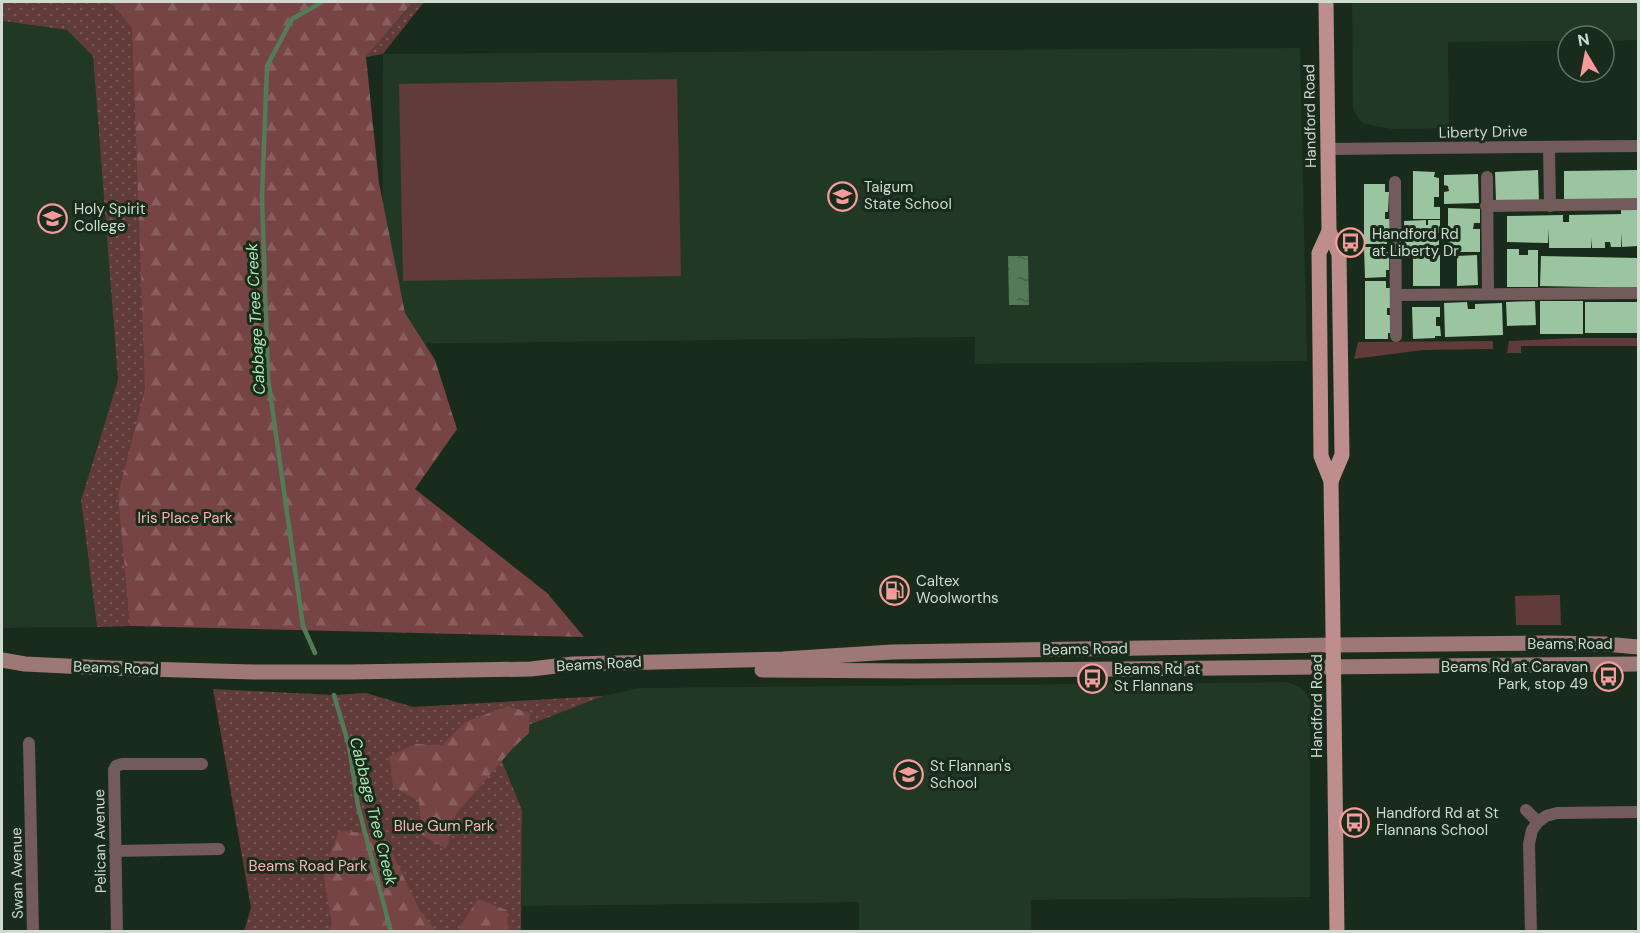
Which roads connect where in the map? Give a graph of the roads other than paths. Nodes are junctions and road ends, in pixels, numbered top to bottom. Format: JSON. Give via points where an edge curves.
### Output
{"nodes":[{"id":1,"x":1326,"y":2,"type":"edge"},
{"id":2,"x":1638,"y":146,"type":"edge"},
{"id":3,"x":1550,"y":147,"type":"junction"},
{"id":4,"x":1328,"y":149,"type":"junction"},
{"id":5,"x":1487,"y":177,"type":"dead end"},
{"id":6,"x":1395,"y":182,"type":"dead end"},
{"id":7,"x":1638,"y":204,"type":"edge"},
{"id":8,"x":1486,"y":206,"type":"junction"},
{"id":9,"x":1550,"y":206,"type":"junction"},
{"id":10,"x":1488,"y":293,"type":"junction"},
{"id":11,"x":1638,"y":293,"type":"edge"},
{"id":12,"x":1396,"y":295,"type":"junction"},
{"id":13,"x":1396,"y":336,"type":"dead end"},
{"id":14,"x":1334,"y":645,"type":"junction"},
{"id":15,"x":1638,"y":647,"type":"edge"},
{"id":16,"x":2,"y":660,"type":"edge"},
{"id":17,"x":25,"y":664,"type":"junction"},
{"id":18,"x":1638,"y":664,"type":"edge"},
{"id":19,"x":1335,"y":666,"type":"junction"},
{"id":20,"x":2,"y":667,"type":"edge"},
{"id":21,"x":531,"y":669,"type":"junction"},
{"id":22,"x":29,"y":743,"type":"dead end"},
{"id":23,"x":202,"y":764,"type":"dead end"},
{"id":24,"x":1526,"y":810,"type":"dead end"},
{"id":25,"x":1638,"y":812,"type":"edge"},
{"id":26,"x":1538,"y":822,"type":"junction"},
{"id":27,"x":219,"y":849,"type":"dead end"},
{"id":28,"x":115,"y":851,"type":"junction"},
{"id":29,"x":33,"y":932,"type":"edge"},
{"id":30,"x":117,"y":932,"type":"edge"},
{"id":31,"x":1337,"y":932,"type":"edge"},
{"id":32,"x":1532,"y":932,"type":"edge"}],
"edges":[{"from":1,"to":4,"type":"main road","name":"Handford Road"},
{"from":2,"to":3,"type":"street","name":"Liberty Drive"},
{"from":3,"to":4,"type":"street","name":"Liberty Drive"},
{"from":3,"to":9,"type":"street"},
{"from":4,"to":14,"type":"main road","name":"Handford Road","via":[[1329,231],[1319,253],[1320,375],[1321,456],[1331,481]]},
{"from":5,"to":8,"type":"street"},
{"from":6,"to":12,"type":"street"},
{"from":7,"to":9,"type":"street"},
{"from":8,"to":9,"type":"street"},
{"from":8,"to":10,"type":"street"},
{"from":10,"to":11,"type":"street"},
{"from":10,"to":12,"type":"street"},
{"from":12,"to":13,"type":"street"},
{"from":14,"to":15,"type":"main road","name":"Beams Road","via":[[1580,643]]},
{"from":14,"to":19,"type":"main road","name":"Handford Road"},
{"from":14,"to":21,"type":"main road","name":"Beams Road","via":[[892,652],[771,660],[573,664]]},
{"from":16,"to":17,"type":"main road","name":"Beams Road"},
{"from":17,"to":20,"type":"main road","name":"Beams Road"},
{"from":17,"to":21,"type":"main road","name":"Beams Road","via":[[253,672]]},
{"from":18,"to":19,"type":"main road","name":"Beams Road"},
{"from":19,"to":21,"type":"main road","name":"Beams Road","via":[[572,673]]},
{"from":19,"to":31,"type":"main road","name":"Handford Road"},
{"from":22,"to":29,"type":"street","name":"Swan Avenue"},
{"from":23,"to":28,"type":"street","name":"Pelican Avenue","via":[[116,765]]},
{"from":24,"to":26,"type":"street"},
{"from":25,"to":26,"type":"street","via":[[1557,813]]},
{"from":26,"to":32,"type":"street","via":[[1529,844]]},
{"from":27,"to":28,"type":"street"},
{"from":28,"to":30,"type":"street","name":"Pelican Avenue"}]}
